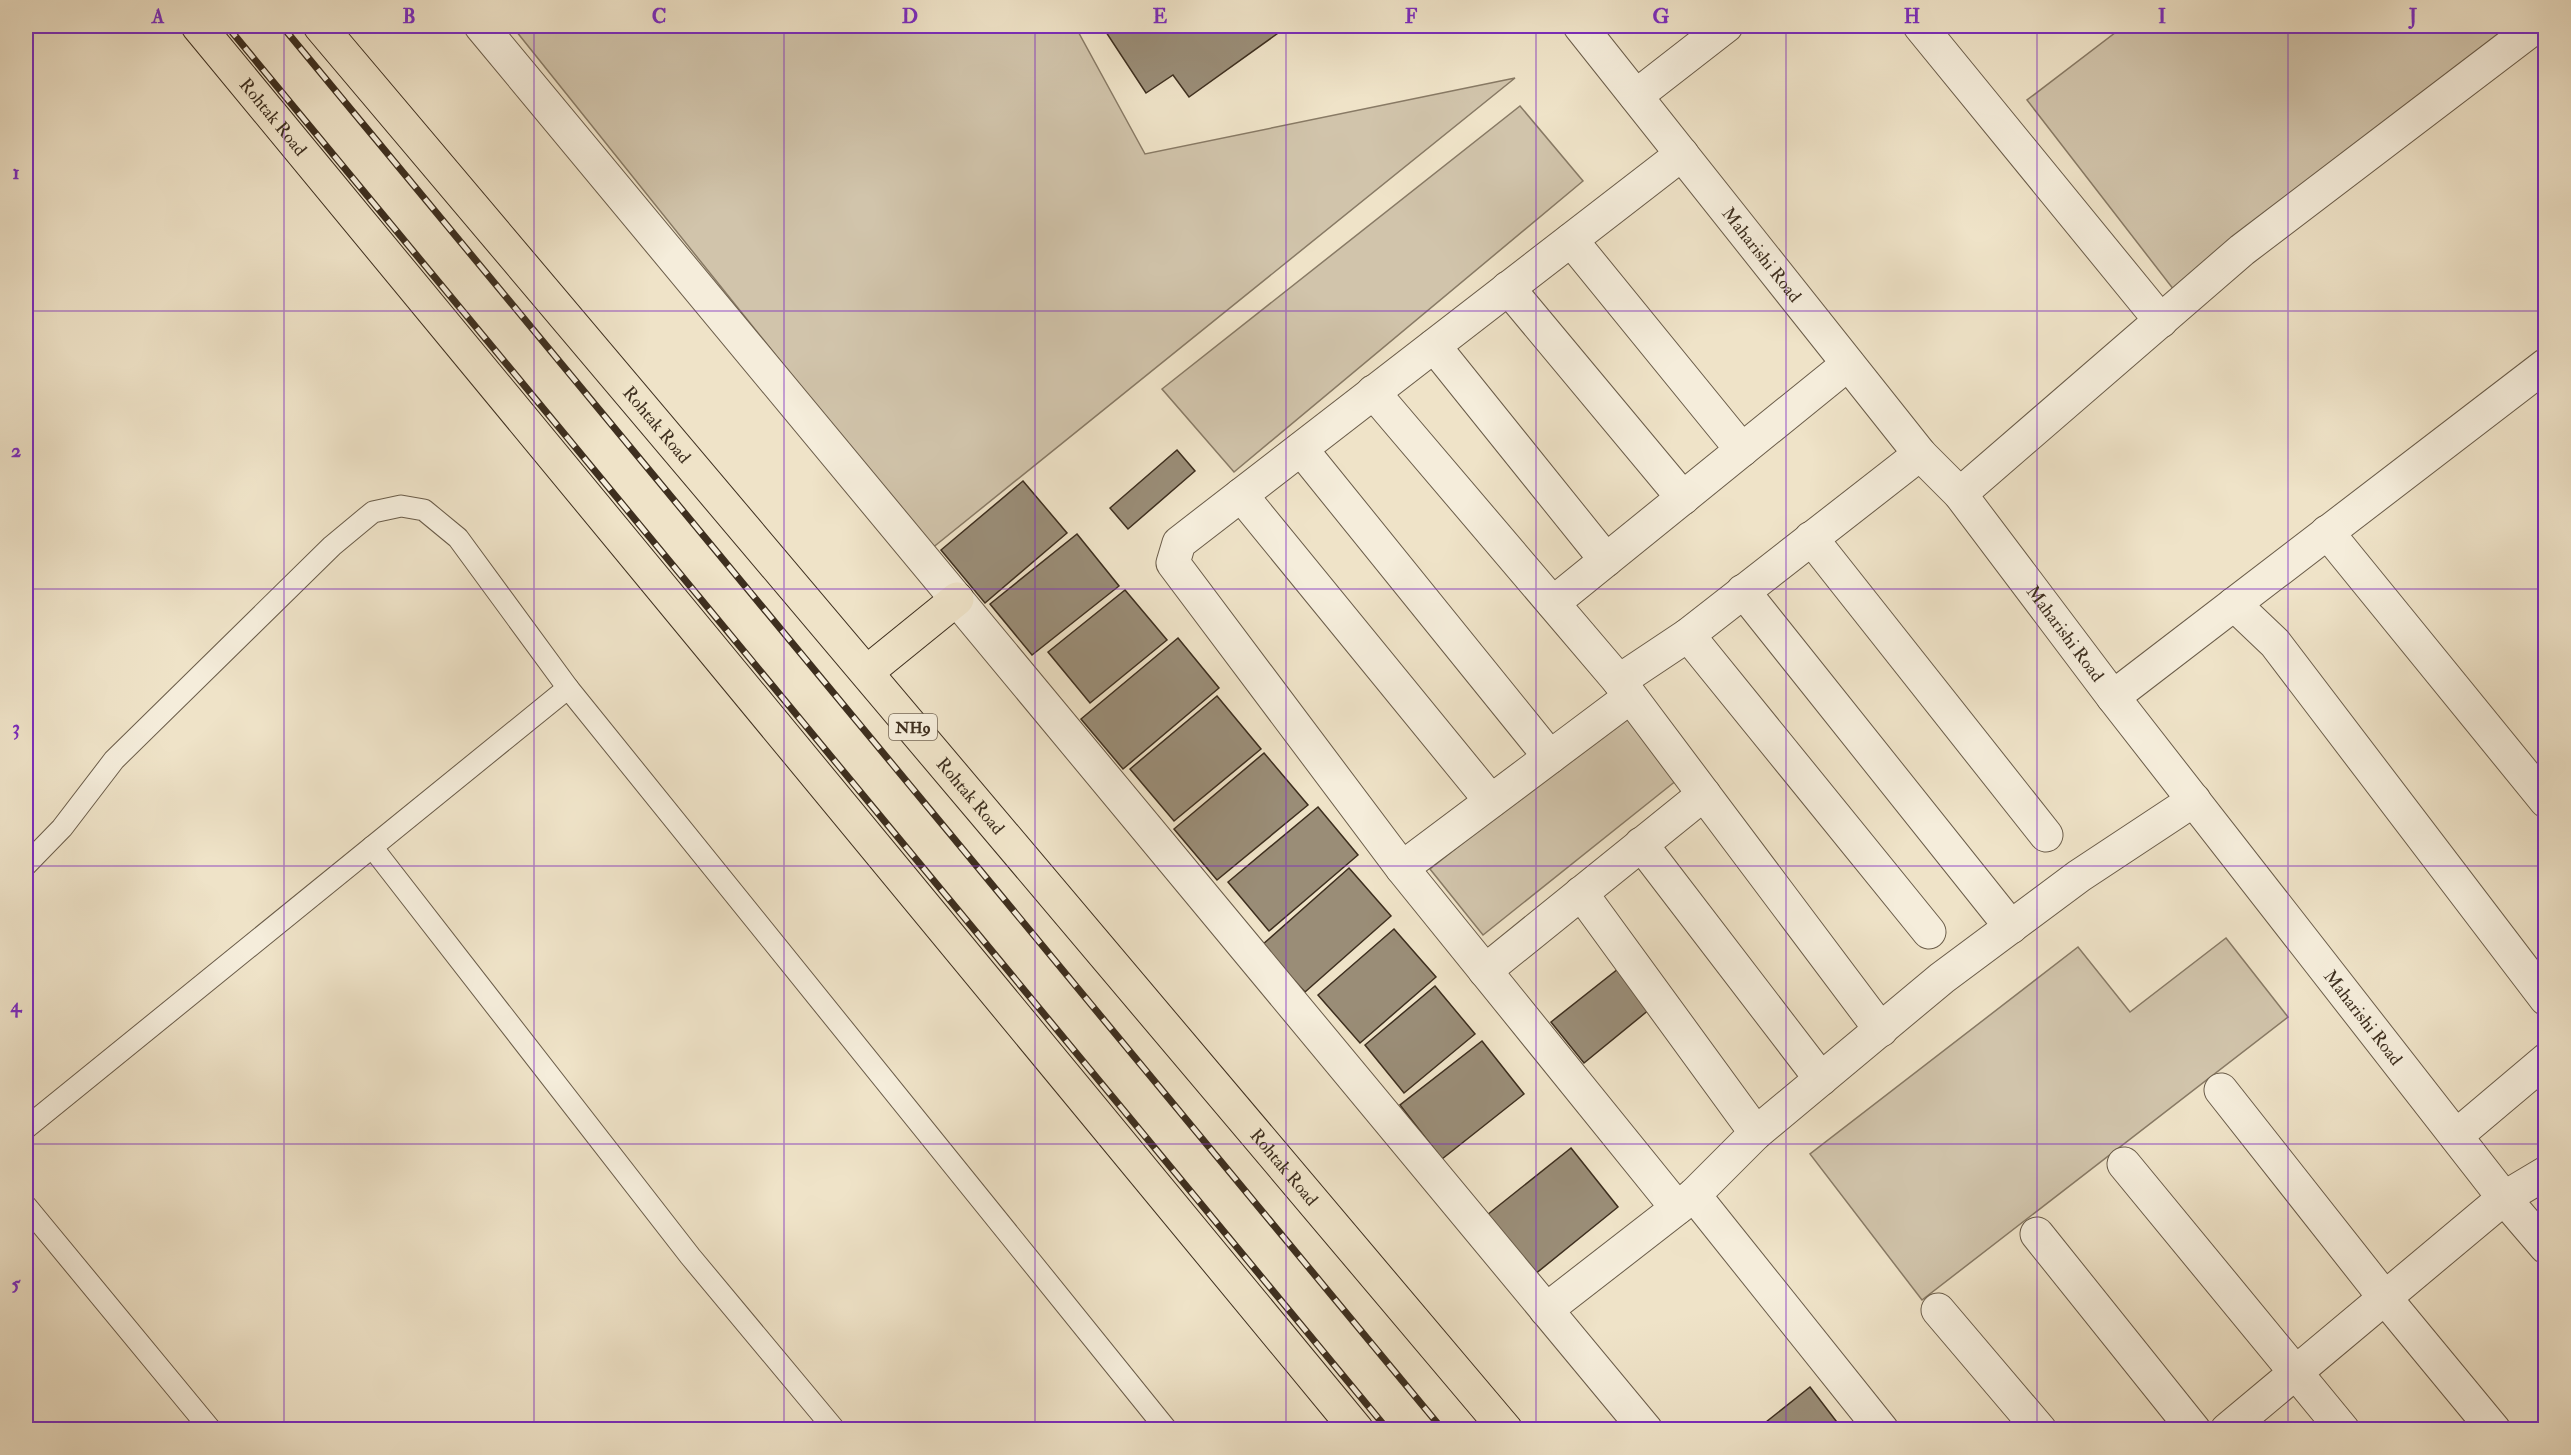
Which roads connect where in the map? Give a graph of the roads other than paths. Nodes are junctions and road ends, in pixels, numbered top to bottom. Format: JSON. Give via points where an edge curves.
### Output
{"nodes":[{"id":1,"x":198,"y":26,"type":"edge"},
{"id":2,"x":320,"y":26,"type":"edge"},
{"id":3,"x":481,"y":26,"type":"edge"},
{"id":4,"x":1580,"y":26,"type":"edge"},
{"id":5,"x":1726,"y":26,"type":"edge"},
{"id":6,"x":1920,"y":26,"type":"edge"},
{"id":7,"x":2536,"y":26,"type":"edge"},
{"id":8,"x":1636,"y":96,"type":"junction"},
{"id":9,"x":1682,"y":154,"type":"junction"},
{"id":10,"x":1570,"y":240,"type":"junction"},
{"id":11,"x":1508,"y":288,"type":"junction"},
{"id":12,"x":2161,"y":321,"type":"junction"},
{"id":13,"x":1434,"y":346,"type":"junction"},
{"id":14,"x":1848,"y":364,"type":"junction"},
{"id":15,"x":2546,"y":365,"type":"edge"},
{"id":16,"x":1373,"y":392,"type":"junction"},
{"id":17,"x":1301,"y":449,"type":"junction"},
{"id":18,"x":1742,"y":450,"type":"junction"},
{"id":19,"x":1920,"y":454,"type":"junction"},
{"id":20,"x":1960,"y":494,"type":"junction"},
{"id":21,"x":1241,"y":495,"type":"junction"},
{"id":22,"x":1683,"y":498,"type":"junction"},
{"id":23,"x":2328,"y":532,"type":"junction"},
{"id":24,"x":1811,"y":538,"type":"junction"},
{"id":25,"x":1606,"y":560,"type":"junction"},
{"id":26,"x":1743,"y":591,"type":"junction"},
{"id":27,"x":957,"y":599,"type":"junction"},
{"id":28,"x":1553,"y":603,"type":"junction"},
{"id":29,"x":2235,"y":604,"type":"junction"},
{"id":30,"x":1688,"y":635,"type":"junction"},
{"id":31,"x":867,"y":672,"type":"junction"},
{"id":32,"x":568,"y":688,"type":"junction"},
{"id":33,"x":1624,"y":689,"type":"junction"},
{"id":34,"x":2113,"y":697,"type":"junction"},
{"id":35,"x":1550,"y":757,"type":"junction"},
{"id":36,"x":1704,"y":794,"type":"junction"},
{"id":37,"x":2194,"y":800,"type":"junction"},
{"id":38,"x":1491,"y":801,"type":"junction"},
{"id":39,"x":2546,"y":801,"type":"edge"},
{"id":40,"x":2046,"y":835,"type":"dead end"},
{"id":41,"x":1641,"y":844,"type":"junction"},
{"id":42,"x":372,"y":847,"type":"junction"},
{"id":43,"x":26,"y":865,"type":"edge"},
{"id":44,"x":1402,"y":868,"type":"junction"},
{"id":45,"x":1581,"y":893,"type":"junction"},
{"id":46,"x":2011,"y":927,"type":"junction"},
{"id":47,"x":1929,"y":932,"type":"dead end"},
{"id":48,"x":1485,"y":971,"type":"junction"},
{"id":49,"x":2546,"y":999,"type":"edge"},
{"id":50,"x":1881,"y":1030,"type":"junction"},
{"id":51,"x":2546,"y":1060,"type":"edge"},
{"id":52,"x":1821,"y":1079,"type":"junction"},
{"id":53,"x":2221,"y":1090,"type":"dead end"},
{"id":54,"x":26,"y":1128,"type":"edge"},
{"id":55,"x":1756,"y":1133,"type":"junction"},
{"id":56,"x":2456,"y":1136,"type":"junction"},
{"id":57,"x":2124,"y":1164,"type":"dead end"},
{"id":58,"x":2546,"y":1173,"type":"edge"},
{"id":59,"x":2504,"y":1198,"type":"junction"},
{"id":60,"x":1685,"y":1201,"type":"junction"},
{"id":61,"x":29,"y":1217,"type":"edge"},
{"id":62,"x":2037,"y":1234,"type":"dead end"},
{"id":63,"x":2546,"y":1247,"type":"edge"},
{"id":64,"x":2385,"y":1298,"type":"junction"},
{"id":65,"x":1546,"y":1310,"type":"junction"},
{"id":66,"x":1938,"y":1310,"type":"dead end"},
{"id":67,"x":2295,"y":1372,"type":"junction"},
{"id":68,"x":211,"y":1430,"type":"edge"},
{"id":69,"x":835,"y":1430,"type":"edge"},
{"id":70,"x":1167,"y":1430,"type":"edge"},
{"id":71,"x":1356,"y":1430,"type":"edge"},
{"id":72,"x":1506,"y":1430,"type":"edge"},
{"id":73,"x":1646,"y":1430,"type":"edge"},
{"id":74,"x":1882,"y":1430,"type":"edge"},
{"id":75,"x":2040,"y":1430,"type":"edge"},
{"id":76,"x":2194,"y":1430,"type":"edge"},
{"id":77,"x":2227,"y":1430,"type":"edge"},
{"id":78,"x":2343,"y":1430,"type":"edge"},
{"id":79,"x":2494,"y":1430,"type":"edge"}],
"edges":[{"from":1,"to":71,"type":"main road","name":"Rohtak Road"},
{"from":2,"to":31,"type":"main road","name":"Rohtak Road","number":"NH9"},
{"from":3,"to":27,"type":"street"},
{"from":4,"to":8,"type":"street","name":"Maharishi Road"},
{"from":5,"to":8,"type":"street"},
{"from":6,"to":12,"type":"street"},
{"from":7,"to":12,"type":"street","via":[[2242,250]]},
{"from":8,"to":9,"type":"street","name":"Maharishi Road"},
{"from":9,"to":10,"type":"street"},
{"from":9,"to":14,"type":"street","name":"Maharishi Road"},
{"from":10,"to":11,"type":"street"},
{"from":10,"to":18,"type":"street"},
{"from":11,"to":13,"type":"street"},
{"from":11,"to":22,"type":"street"},
{"from":12,"to":20,"type":"street"},
{"from":13,"to":16,"type":"street"},
{"from":13,"to":25,"type":"street"},
{"from":14,"to":18,"type":"street"},
{"from":14,"to":19,"type":"street","name":"Maharishi Road"},
{"from":15,"to":23,"type":"street"},
{"from":16,"to":17,"type":"street"},
{"from":16,"to":28,"type":"street"},
{"from":17,"to":21,"type":"street"},
{"from":17,"to":35,"type":"street"},
{"from":18,"to":22,"type":"street"},
{"from":19,"to":20,"type":"street","name":"Maharishi Road"},
{"from":19,"to":24,"type":"street"},
{"from":20,"to":34,"type":"street","name":"Maharishi Road"},
{"from":21,"to":38,"type":"street"},
{"from":21,"to":44,"type":"street","via":[[1179,543],[1173,563]]},
{"from":22,"to":25,"type":"street"},
{"from":23,"to":29,"type":"street"},
{"from":23,"to":39,"type":"street"},
{"from":24,"to":26,"type":"street"},
{"from":24,"to":40,"type":"street"},
{"from":25,"to":28,"type":"street"},
{"from":26,"to":30,"type":"street"},
{"from":26,"to":46,"type":"street"},
{"from":27,"to":31,"type":"main road"},
{"from":27,"to":65,"type":"street"},
{"from":28,"to":33,"type":"street"},
{"from":29,"to":34,"type":"street"},
{"from":29,"to":49,"type":"street","via":[[2275,643]]},
{"from":30,"to":33,"type":"street"},
{"from":30,"to":47,"type":"street"},
{"from":31,"to":72,"type":"main road","name":"Rohtak Road","number":"NH9"},
{"from":32,"to":42,"type":"lane"},
{"from":32,"to":43,"type":"lane","via":[[458,538],[424,510],[402,506],[373,512],[332,546],[114,760],[62,828]]},
{"from":32,"to":70,"type":"lane"},
{"from":33,"to":35,"type":"street"},
{"from":33,"to":36,"type":"street"},
{"from":34,"to":37,"type":"street","name":"Maharishi Road"},
{"from":35,"to":38,"type":"street"},
{"from":36,"to":41,"type":"street"},
{"from":36,"to":50,"type":"street"},
{"from":37,"to":46,"type":"street","via":[[2079,876]]},
{"from":37,"to":56,"type":"street","name":"Maharishi Road"},
{"from":38,"to":44,"type":"street"},
{"from":41,"to":45,"type":"street"},
{"from":41,"to":52,"type":"street"},
{"from":42,"to":54,"type":"lane"},
{"from":42,"to":69,"type":"lane","via":[[690,1256]]},
{"from":44,"to":48,"type":"street"},
{"from":45,"to":48,"type":"street"},
{"from":45,"to":55,"type":"street"},
{"from":46,"to":50,"type":"street"},
{"from":48,"to":60,"type":"street"},
{"from":50,"to":52,"type":"street"},
{"from":51,"to":56,"type":"street"},
{"from":52,"to":55,"type":"street"},
{"from":53,"to":64,"type":"street"},
{"from":55,"to":60,"type":"street"},
{"from":56,"to":59,"type":"street","name":"Maharishi Road"},
{"from":57,"to":67,"type":"street"},
{"from":58,"to":59,"type":"street"},
{"from":59,"to":63,"type":"street","name":"Maharishi Road"},
{"from":59,"to":64,"type":"street"},
{"from":60,"to":65,"type":"street"},
{"from":60,"to":74,"type":"street"},
{"from":61,"to":68,"type":"lane"},
{"from":62,"to":76,"type":"street"},
{"from":64,"to":67,"type":"street"},
{"from":64,"to":79,"type":"street"},
{"from":65,"to":73,"type":"street"},
{"from":66,"to":75,"type":"street"},
{"from":67,"to":77,"type":"street"},
{"from":67,"to":78,"type":"street"}]}
